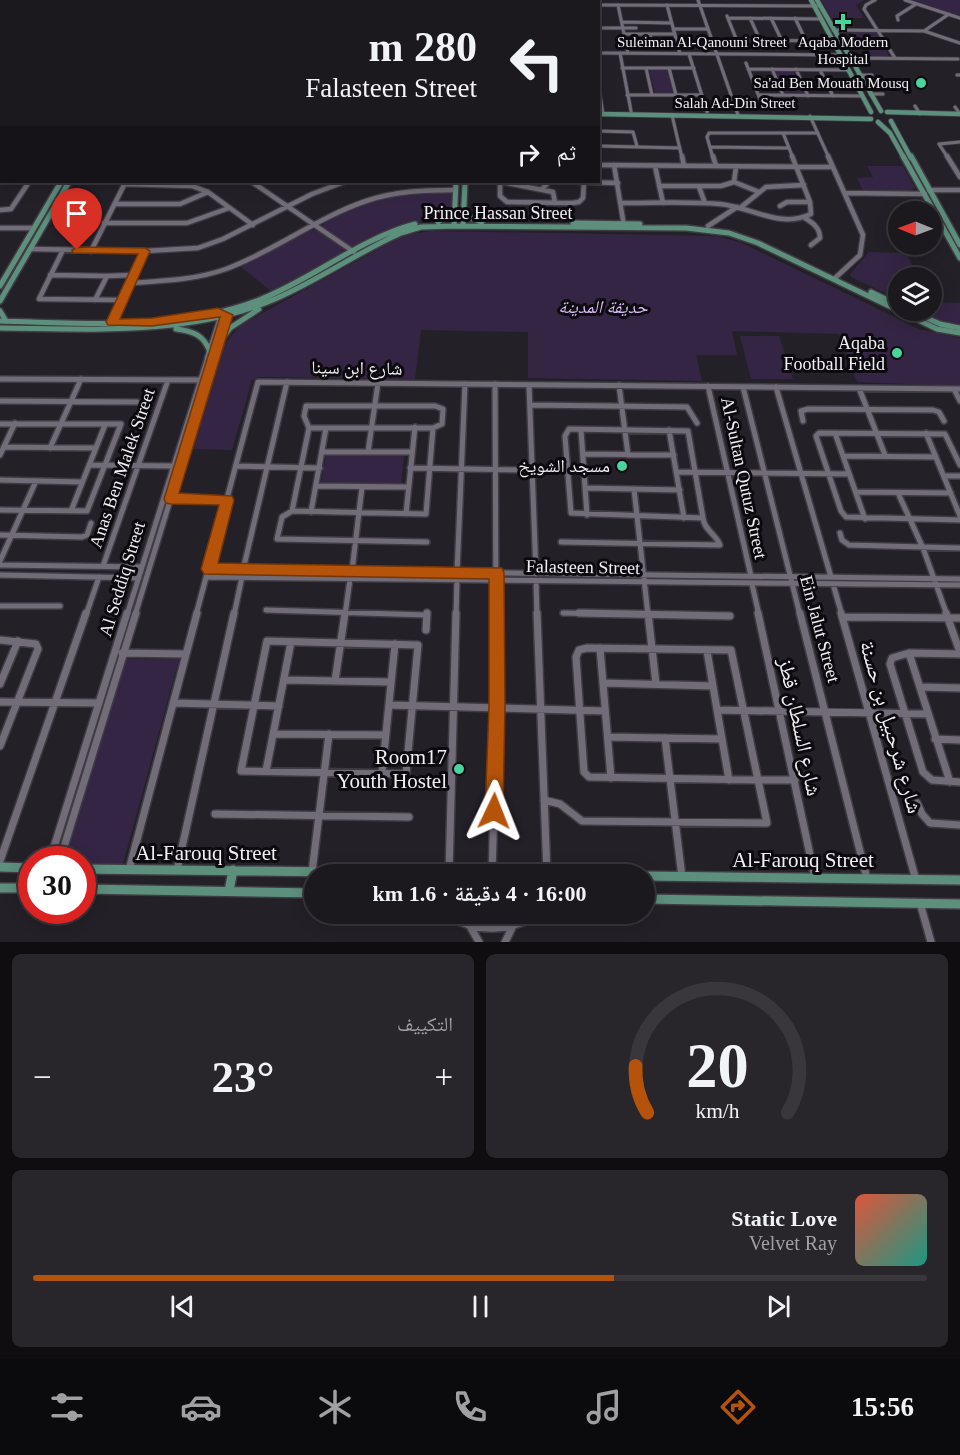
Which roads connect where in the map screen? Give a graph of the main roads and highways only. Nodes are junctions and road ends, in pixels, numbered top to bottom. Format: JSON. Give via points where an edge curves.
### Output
{"nodes":[{"id":1,"x":811,"y":0,"type":"edge"},
{"id":2,"x":817,"y":0,"type":"edge"},
{"id":3,"x":884,"y":112,"type":"junction"},
{"id":4,"x":601,"y":113,"type":"edge"},
{"id":5,"x":737,"y":114,"type":"junction"},
{"id":6,"x":870,"y":114,"type":"junction"},
{"id":7,"x":957,"y":115,"type":"edge"},
{"id":8,"x":892,"y":120,"type":"junction"},
{"id":9,"x":878,"y":122,"type":"junction"},
{"id":10,"x":914,"y":169,"type":"junction"},
{"id":11,"x":61,"y":183,"type":"edge"},
{"id":12,"x":68,"y":183,"type":"edge"},
{"id":13,"x":456,"y":183,"type":"edge"},
{"id":14,"x":465,"y":183,"type":"edge"},
{"id":15,"x":927,"y":192,"type":"junction"},
{"id":16,"x":62,"y":194,"type":"junction"},
{"id":17,"x":54,"y":195,"type":"junction"},
{"id":18,"x":455,"y":211,"type":"junction"},
{"id":19,"x":463,"y":212,"type":"junction"},
{"id":20,"x":438,"y":222,"type":"junction"},
{"id":21,"x":482,"y":222,"type":"junction"},
{"id":22,"x":454,"y":224,"type":"junction"},
{"id":23,"x":463,"y":224,"type":"junction"},
{"id":24,"x":624,"y":226,"type":"junction"},
{"id":25,"x":952,"y":243,"type":"junction"},
{"id":26,"x":959,"y":244,"type":"edge"},
{"id":27,"x":960,"y":258,"type":"edge"},
{"id":28,"x":835,"y":278,"type":"junction"},
{"id":29,"x":0,"y":286,"type":"edge"},
{"id":30,"x":274,"y":300,"type":"junction"},
{"id":31,"x":0,"y":301,"type":"edge"},
{"id":32,"x":888,"y":301,"type":"edge"},
{"id":33,"x":0,"y":310,"type":"edge"},
{"id":34,"x":223,"y":314,"type":"junction"},
{"id":35,"x":933,"y":321,"type":"edge"},
{"id":36,"x":2,"y":325,"type":"edge"},
{"id":37,"x":168,"y":327,"type":"junction"},
{"id":38,"x":960,"y":328,"type":"edge"},
{"id":39,"x":960,"y":333,"type":"edge"},
{"id":40,"x":218,"y":344,"type":"road end"},
{"id":41,"x":210,"y":352,"type":"road end"},
{"id":42,"x":0,"y":867,"type":"edge"},
{"id":43,"x":18,"y":868,"type":"edge"},
{"id":44,"x":96,"y":869,"type":"edge"},
{"id":45,"x":233,"y":870,"type":"junction"},
{"id":46,"x":304,"y":872,"type":"edge"},
{"id":47,"x":655,"y":876,"type":"edge"},
{"id":48,"x":960,"y":880,"type":"edge"},
{"id":49,"x":0,"y":888,"type":"edge"},
{"id":50,"x":18,"y":888,"type":"edge"},
{"id":51,"x":96,"y":889,"type":"edge"},
{"id":52,"x":229,"y":891,"type":"junction"},
{"id":53,"x":304,"y":893,"type":"edge"},
{"id":54,"x":655,"y":899,"type":"edge"},
{"id":55,"x":960,"y":904,"type":"edge"}],
"edges":[{"from":1,"to":6,"type":"main road"},
{"from":2,"to":3,"type":"main road","via":[[858,75]]},
{"from":3,"to":6,"type":"main road"},
{"from":3,"to":7,"type":"main road"},
{"from":3,"to":8,"type":"main road"},
{"from":4,"to":5,"type":"main road","name":"Salah Ad-Din Street"},
{"from":4,"to":5,"type":"main road","name":"Salah Ad-Din Street"},
{"from":5,"to":6,"type":"main road","name":"Salah Ad-Din Street"},
{"from":5,"to":6,"type":"main road","name":"Salah Ad-Din Street"},
{"from":6,"to":9,"type":"main road"},
{"from":7,"to":8,"type":"main road"},
{"from":8,"to":9,"type":"main road"},
{"from":8,"to":10,"type":"main road"},
{"from":9,"to":10,"type":"main road"},
{"from":10,"to":15,"type":"main road"},
{"from":11,"to":17,"type":"main road"},
{"from":12,"to":16,"type":"main road"},
{"from":13,"to":18,"type":"main road"},
{"from":14,"to":19,"type":"main road"},
{"from":15,"to":25,"type":"main road"},
{"from":15,"to":26,"type":"main road"},
{"from":16,"to":17,"type":"main road"},
{"from":16,"to":31,"type":"main road"},
{"from":17,"to":29,"type":"main road"},
{"from":18,"to":20,"type":"main road"},
{"from":18,"to":22,"type":"main road"},
{"from":19,"to":21,"type":"main road"},
{"from":19,"to":23,"type":"main road"},
{"from":20,"to":22,"type":"main road","name":"Prince Hassan Street"},
{"from":20,"to":34,"type":"main road","name":"Prince Hassan Street","via":[[403,227],[268,296]]},
{"from":21,"to":23,"type":"main road","name":"Prince Hassan Street"},
{"from":21,"to":24,"type":"main road","name":"Prince Hassan Street"},
{"from":22,"to":23,"type":"main road","name":"Prince Hassan Street"},
{"from":22,"to":30,"type":"main road","name":"Prince Hassan Street","via":[[401,232]]},
{"from":23,"to":24,"type":"main road","name":"Prince Hassan Street"},
{"from":24,"to":28,"type":"main road","name":"Prince Hassan Street","via":[[729,233]]},
{"from":24,"to":28,"type":"main road","name":"Prince Hassan Street","via":[[708,226],[733,230]]},
{"from":25,"to":26,"type":"main road"},
{"from":25,"to":27,"type":"main road"},
{"from":28,"to":32,"type":"main road","name":"Prince Hassan Street"},
{"from":28,"to":39,"type":"main road","name":"Prince Hassan Street","via":[[937,329]]},
{"from":30,"to":34,"type":"main road","name":"Prince Hassan Street"},
{"from":30,"to":40,"type":"main road","via":[[240,319]]},
{"from":33,"to":36,"type":"main road"},
{"from":34,"to":36,"type":"main road","name":"Prince Hassan Street","via":[[152,322]]},
{"from":34,"to":37,"type":"main road","name":"Prince Hassan Street"},
{"from":35,"to":38,"type":"main road"},
{"from":36,"to":37,"type":"main road","name":"Prince Hassan Street"},
{"from":37,"to":41,"type":"main road","via":[[199,333]]},
{"from":42,"to":43,"type":"main road"},
{"from":44,"to":45,"type":"main road","name":"Al-Farouq Street"},
{"from":45,"to":46,"type":"main road","name":"Al-Farouq Street"},
{"from":45,"to":52,"type":"main road"},
{"from":47,"to":48,"type":"main road","name":"Al-Farouq Street"},
{"from":49,"to":50,"type":"main road"},
{"from":51,"to":52,"type":"main road","name":"Al-Farouq Street"},
{"from":52,"to":53,"type":"main road","name":"Al-Farouq Street"},
{"from":54,"to":55,"type":"main road","name":"Al-Farouq Street"}]}
